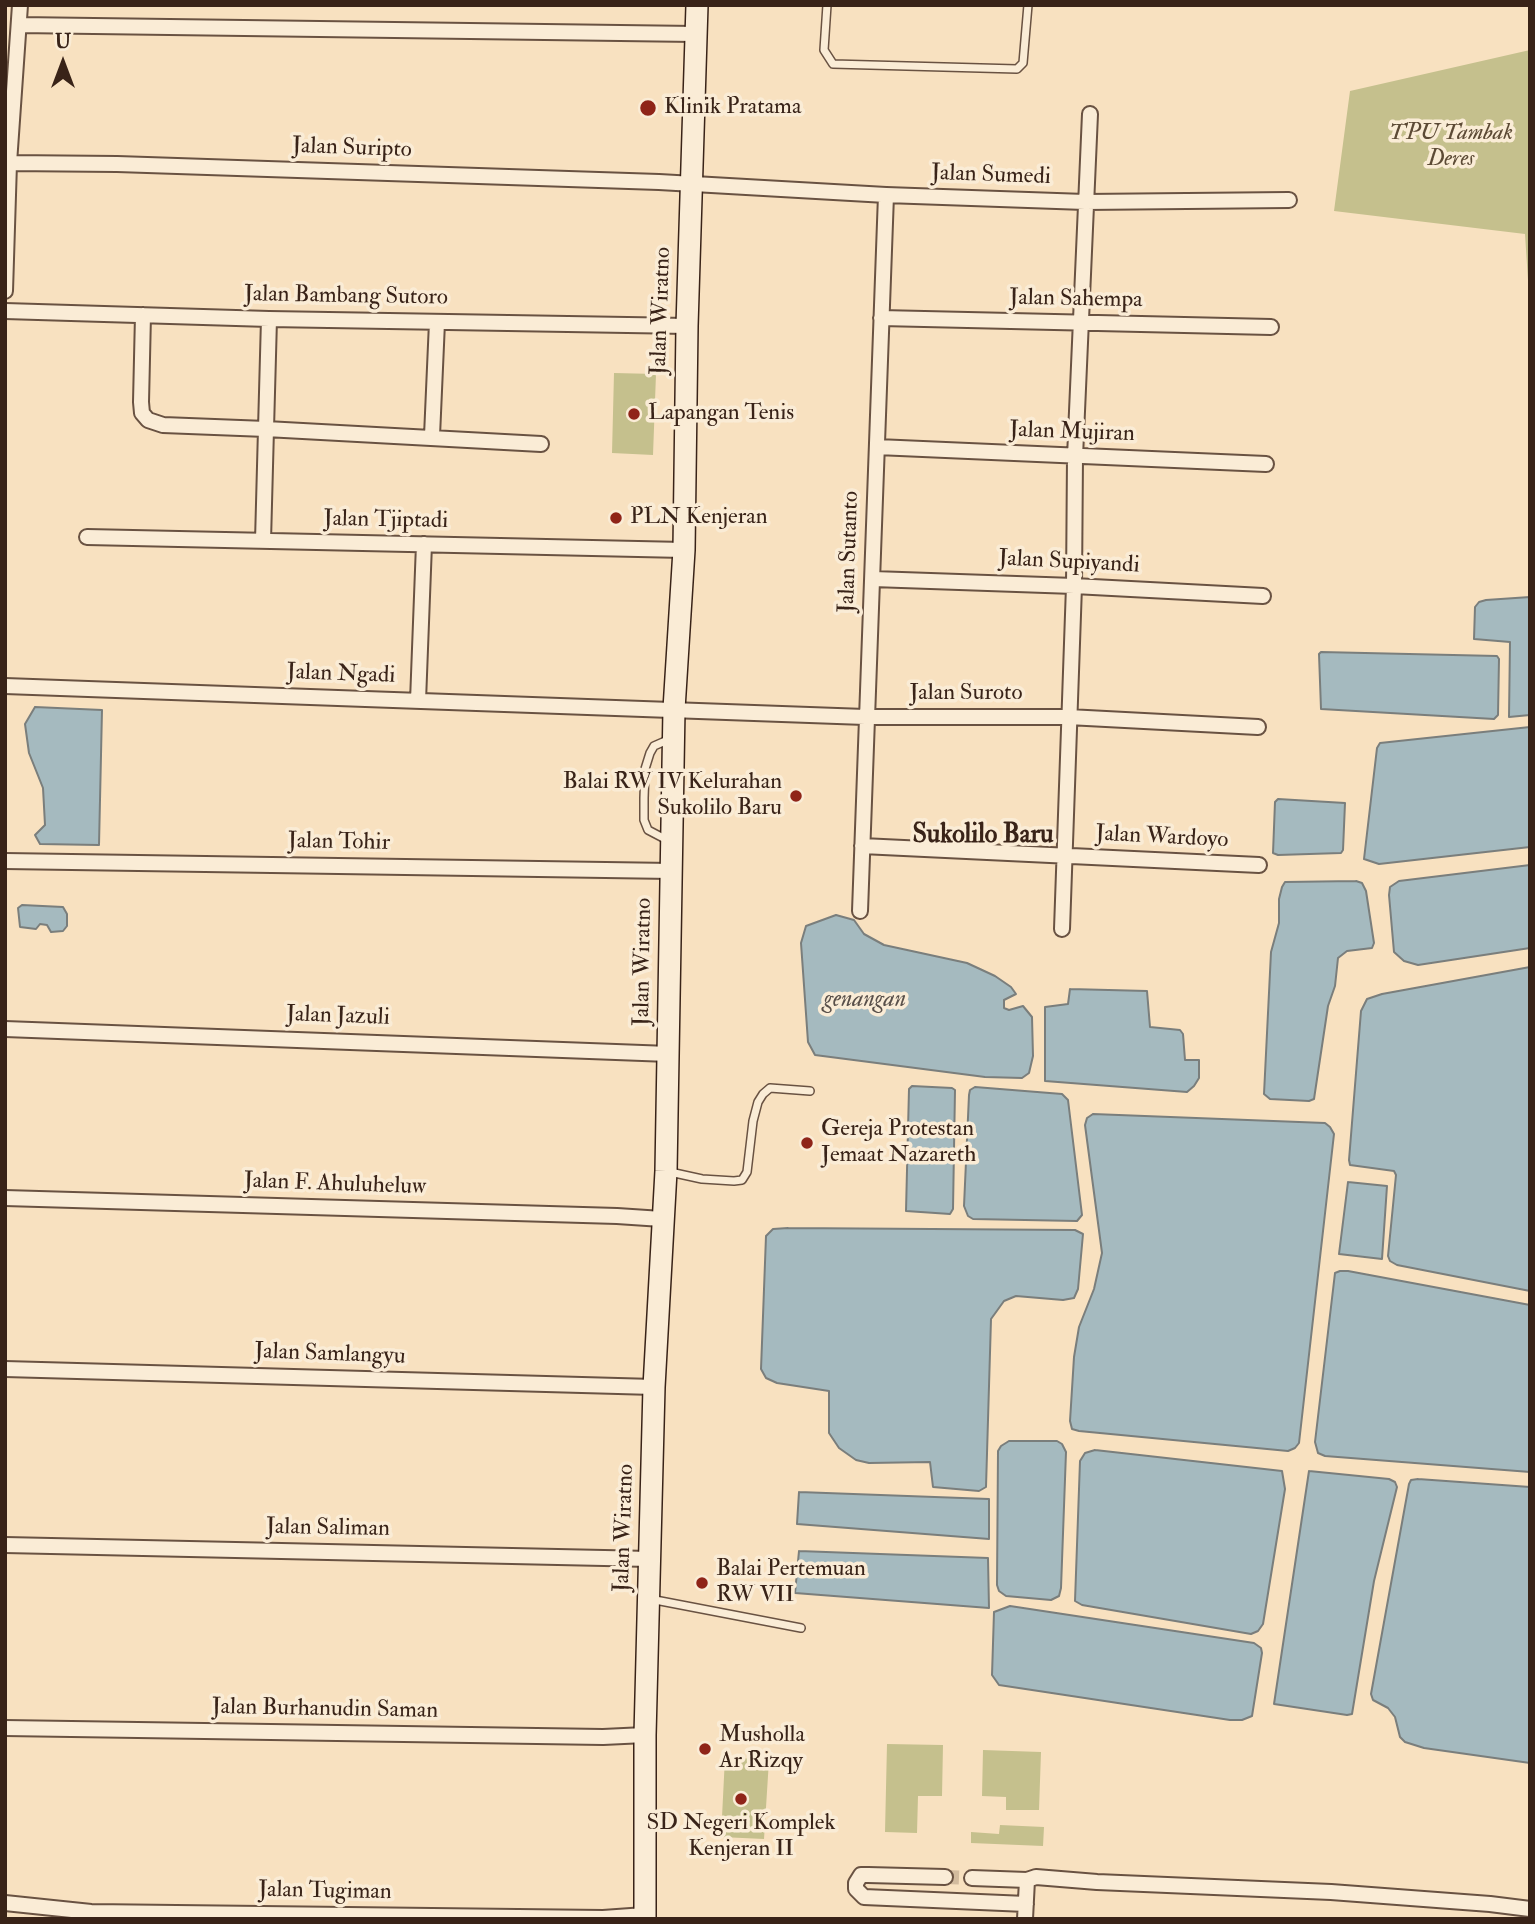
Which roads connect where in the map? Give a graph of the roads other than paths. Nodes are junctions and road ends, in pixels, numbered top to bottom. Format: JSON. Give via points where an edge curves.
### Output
{"nodes":[{"id":1,"x":20,"y":5,"type":"edge"},
{"id":2,"x":697,"y":5,"type":"edge"},
{"id":3,"x":827,"y":5,"type":"edge"},
{"id":4,"x":1028,"y":5,"type":"edge"},
{"id":5,"x":19,"y":25,"type":"junction"},
{"id":6,"x":695,"y":34,"type":"junction"},
{"id":7,"x":1090,"y":114,"type":"dead end"},
{"id":8,"x":9,"y":163,"type":"junction"},
{"id":9,"x":693,"y":185,"type":"junction"},
{"id":10,"x":7,"y":186,"type":"edge"},
{"id":11,"x":886,"y":195,"type":"junction"},
{"id":12,"x":1289,"y":200,"type":"dead end"},
{"id":13,"x":1085,"y":202,"type":"junction"},
{"id":14,"x":5,"y":290,"type":"edge"},
{"id":15,"x":5,"y":311,"type":"edge"},
{"id":16,"x":144,"y":315,"type":"junction"},
{"id":17,"x":881,"y":318,"type":"junction"},
{"id":18,"x":269,"y":319,"type":"junction"},
{"id":19,"x":437,"y":322,"type":"junction"},
{"id":20,"x":1081,"y":323,"type":"junction"},
{"id":21,"x":687,"y":327,"type":"junction"},
{"id":22,"x":1271,"y":327,"type":"dead end"},
{"id":23,"x":266,"y":429,"type":"junction"},
{"id":24,"x":432,"y":436,"type":"junction"},
{"id":25,"x":541,"y":444,"type":"dead end"},
{"id":26,"x":877,"y":447,"type":"junction"},
{"id":27,"x":1075,"y":457,"type":"junction"},
{"id":28,"x":1266,"y":464,"type":"dead end"},
{"id":29,"x":88,"y":537,"type":"dead end"},
{"id":30,"x":263,"y":541,"type":"junction"},
{"id":31,"x":424,"y":544,"type":"junction"},
{"id":32,"x":684,"y":550,"type":"junction"},
{"id":33,"x":873,"y":579,"type":"junction"},
{"id":34,"x":1074,"y":586,"type":"junction"},
{"id":35,"x":1263,"y":596,"type":"dead end"},
{"id":36,"x":5,"y":686,"type":"edge"},
{"id":37,"x":418,"y":701,"type":"junction"},
{"id":38,"x":674,"y":709,"type":"junction"},
{"id":39,"x":865,"y":716,"type":"junction"},
{"id":40,"x":1068,"y":717,"type":"junction"},
{"id":41,"x":1258,"y":727,"type":"dead end"},
{"id":42,"x":674,"y":737,"type":"junction"},
{"id":43,"x":672,"y":842,"type":"junction"},
{"id":44,"x":862,"y":846,"type":"junction"},
{"id":45,"x":1064,"y":856,"type":"junction"},
{"id":46,"x":5,"y":861,"type":"edge"},
{"id":47,"x":1259,"y":865,"type":"dead end"},
{"id":48,"x":672,"y":871,"type":"junction"},
{"id":49,"x":860,"y":911,"type":"dead end"},
{"id":50,"x":1062,"y":929,"type":"dead end"},
{"id":51,"x":5,"y":1029,"type":"edge"},
{"id":52,"x":669,"y":1054,"type":"junction"},
{"id":53,"x":810,"y":1091,"type":"dead end"},
{"id":54,"x":666,"y":1171,"type":"junction"},
{"id":55,"x":5,"y":1198,"type":"edge"},
{"id":56,"x":662,"y":1219,"type":"junction"},
{"id":57,"x":5,"y":1368,"type":"edge"},
{"id":58,"x":654,"y":1387,"type":"junction"},
{"id":59,"x":5,"y":1545,"type":"edge"},
{"id":60,"x":650,"y":1559,"type":"junction"},
{"id":61,"x":649,"y":1599,"type":"junction"},
{"id":62,"x":800,"y":1628,"type":"dead end"},
{"id":63,"x":5,"y":1728,"type":"edge"},
{"id":64,"x":645,"y":1735,"type":"junction"},
{"id":65,"x":945,"y":1877,"type":"tunnel mouth"},
{"id":66,"x":972,"y":1878,"type":"tunnel mouth"},
{"id":67,"x":1027,"y":1880,"type":"junction"},
{"id":68,"x":5,"y":1903,"type":"edge"},
{"id":69,"x":1530,"y":1909,"type":"edge"},
{"id":70,"x":1026,"y":1912,"type":"edge"},
{"id":71,"x":645,"y":1917,"type":"edge"}],
"edges":[{"from":1,"to":5,"type":"street"},
{"from":2,"to":6,"type":"main road","name":"Jalan Wiratno"},
{"from":3,"to":4,"type":"lane","via":[[824,50],[833,64],[1017,69],[1023,63]]},
{"from":5,"to":6,"type":"street"},
{"from":5,"to":8,"type":"street"},
{"from":6,"to":9,"type":"main road","name":"Jalan Wiratno"},
{"from":7,"to":13,"type":"street"},
{"from":8,"to":9,"type":"street","name":"Jalan Suripto"},
{"from":8,"to":10,"type":"street"},
{"from":9,"to":11,"type":"street","name":"Jalan Sumedi"},
{"from":9,"to":21,"type":"main road","name":"Jalan Wiratno"},
{"from":10,"to":14,"type":"street"},
{"from":11,"to":13,"type":"street","name":"Jalan Sumedi"},
{"from":11,"to":17,"type":"street","name":"Jalan Sutanto"},
{"from":12,"to":13,"type":"street","name":"Jalan Sumedi"},
{"from":13,"to":20,"type":"street"},
{"from":15,"to":16,"type":"street","name":"Jalan Bambang Sutoro"},
{"from":16,"to":18,"type":"street","name":"Jalan Bambang Sutoro"},
{"from":16,"to":23,"type":"street","via":[[141,402],[148,420],[163,425]]},
{"from":17,"to":20,"type":"street","name":"Jalan Sahempa"},
{"from":17,"to":26,"type":"street","name":"Jalan Sutanto"},
{"from":18,"to":19,"type":"street","name":"Jalan Bambang Sutoro"},
{"from":18,"to":23,"type":"street"},
{"from":19,"to":21,"type":"street","name":"Jalan Bambang Sutoro"},
{"from":19,"to":24,"type":"street"},
{"from":20,"to":22,"type":"street","name":"Jalan Sahempa"},
{"from":20,"to":27,"type":"street"},
{"from":21,"to":32,"type":"main road","name":"Jalan Wiratno"},
{"from":23,"to":24,"type":"street"},
{"from":23,"to":30,"type":"street"},
{"from":24,"to":25,"type":"street"},
{"from":26,"to":27,"type":"street","name":"Jalan Mujiran"},
{"from":26,"to":33,"type":"street","name":"Jalan Sutanto"},
{"from":27,"to":28,"type":"street","name":"Jalan Mujiran"},
{"from":27,"to":34,"type":"street"},
{"from":29,"to":30,"type":"street","name":"Jalan Tjiptadi"},
{"from":30,"to":31,"type":"street","name":"Jalan Tjiptadi"},
{"from":31,"to":32,"type":"street","name":"Jalan Tjiptadi"},
{"from":31,"to":37,"type":"street"},
{"from":32,"to":38,"type":"main road","name":"Jalan Wiratno"},
{"from":33,"to":34,"type":"street","name":"Jalan Supiyandi"},
{"from":33,"to":39,"type":"street","name":"Jalan Sutanto"},
{"from":34,"to":35,"type":"street","name":"Jalan Supiyandi"},
{"from":34,"to":40,"type":"street"},
{"from":36,"to":37,"type":"street","name":"Jalan Ngadi"},
{"from":37,"to":38,"type":"street","name":"Jalan Ngadi"},
{"from":38,"to":39,"type":"street","name":"Jalan Suroto"},
{"from":38,"to":42,"type":"main road","name":"Jalan Wiratno"},
{"from":39,"to":40,"type":"street","name":"Jalan Suroto"},
{"from":39,"to":44,"type":"street","name":"Jalan Sutanto"},
{"from":40,"to":41,"type":"street","name":"Jalan Suroto"},
{"from":40,"to":45,"type":"street"},
{"from":42,"to":43,"type":"main road","name":"Jalan Wiratno"},
{"from":42,"to":43,"type":"lane","via":[[654,746],[650,754],[644,798],[648,830]]},
{"from":43,"to":48,"type":"main road","name":"Jalan Wiratno"},
{"from":44,"to":45,"type":"street","name":"Jalan Wardoyo"},
{"from":44,"to":49,"type":"street","name":"Jalan Sutanto"},
{"from":45,"to":47,"type":"street","name":"Jalan Wardoyo"},
{"from":45,"to":50,"type":"street","name":"Jalan Wardoyo"},
{"from":46,"to":48,"type":"street","name":"Jalan Tohir"},
{"from":48,"to":52,"type":"main road","name":"Jalan Wiratno"},
{"from":51,"to":52,"type":"street","name":"Jalan Jazuli"},
{"from":52,"to":54,"type":"main road","name":"Jalan Wiratno"},
{"from":53,"to":54,"type":"lane","via":[[770,1088],[763,1094],[742,1180],[702,1179]]},
{"from":54,"to":56,"type":"main road","name":"Jalan Wiratno"},
{"from":55,"to":56,"type":"street","name":"Jalan F. Ahuluheluw"},
{"from":56,"to":58,"type":"main road","name":"Jalan Wiratno"},
{"from":57,"to":58,"type":"street","name":"Jalan Samlangyu"},
{"from":58,"to":60,"type":"main road","name":"Jalan Wiratno"},
{"from":59,"to":60,"type":"street","name":"Jalan Saliman"},
{"from":60,"to":61,"type":"main road","name":"Jalan Wiratno"},
{"from":61,"to":62,"type":"lane"},
{"from":61,"to":64,"type":"main road","name":"Jalan Wiratno"},
{"from":63,"to":64,"type":"street","name":"Jalan Burhanudin Saman"},
{"from":64,"to":71,"type":"main road","name":"Jalan Wiratno"},
{"from":65,"to":70,"type":"street","via":[[868,1874],[861,1875],[856,1889],[864,1898]]},
{"from":66,"to":67,"type":"street"},
{"from":67,"to":69,"type":"street","via":[[1048,1877],[1331,1892]]},
{"from":67,"to":70,"type":"street"},
{"from":68,"to":71,"type":"street","name":"Jalan Tugiman","via":[[91,1912]]}]}
